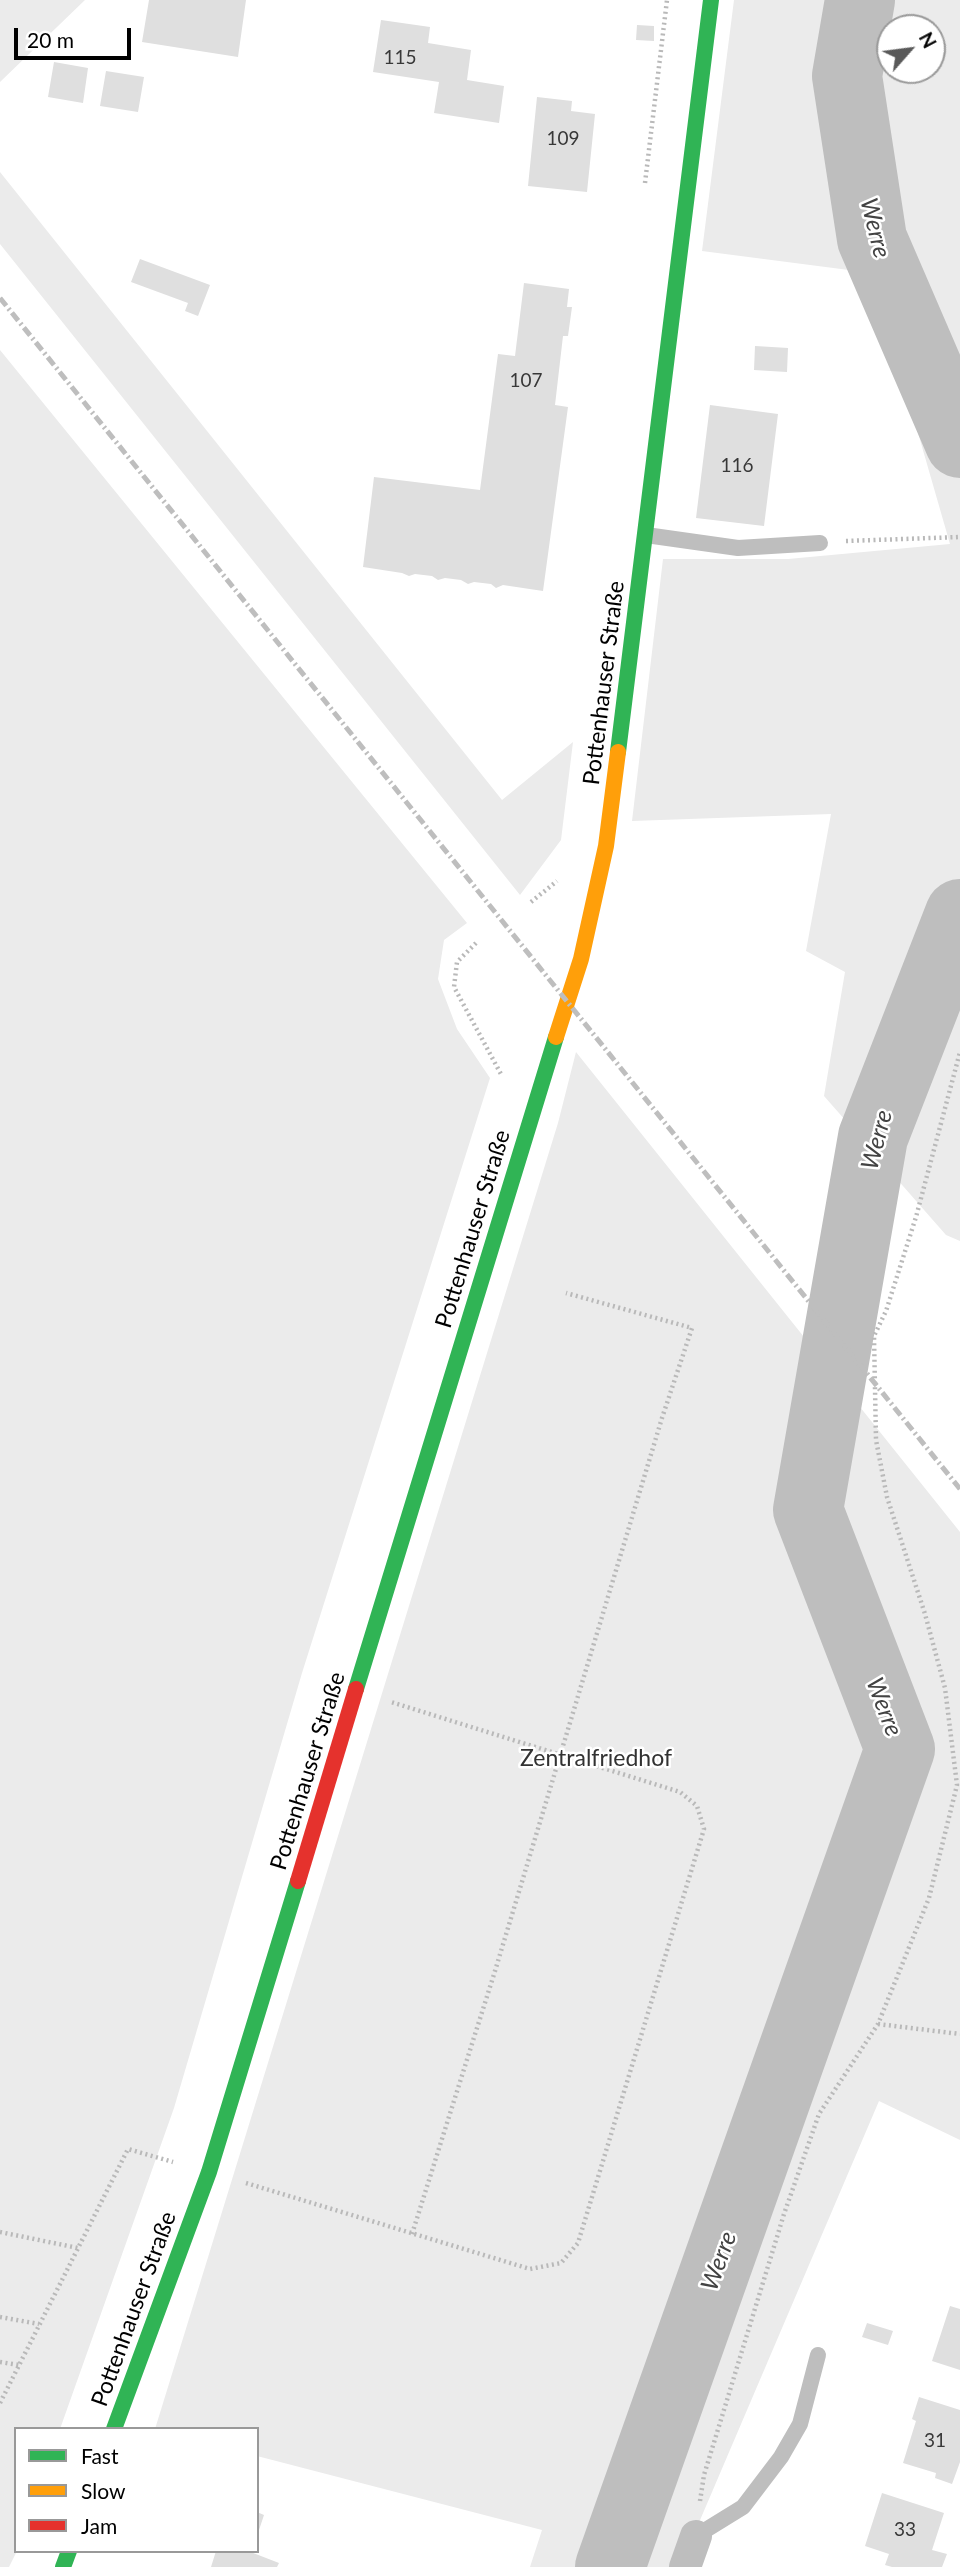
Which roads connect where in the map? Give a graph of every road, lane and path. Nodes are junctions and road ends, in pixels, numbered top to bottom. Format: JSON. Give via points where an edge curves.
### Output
{"nodes":[{"id":1,"x":667,"y":0,"type":"edge"},
{"id":2,"x":690,"y":0,"type":"edge"},
{"id":3,"x":711,"y":2,"type":"edge"},
{"id":4,"x":645,"y":188,"type":"dead end"},
{"id":5,"x":646,"y":535,"type":"junction"},
{"id":6,"x":960,"y":537,"type":"edge"},
{"id":7,"x":820,"y":543,"type":"joint"},
{"id":8,"x":960,"y":1052,"type":"edge"},
{"id":9,"x":566,"y":1293,"type":"dead end"},
{"id":10,"x":357,"y":1691,"type":"junction"},
{"id":11,"x":560,"y":1756,"type":"junction"},
{"id":12,"x":878,"y":2024,"type":"junction"},
{"id":13,"x":960,"y":2034,"type":"edge"},
{"id":14,"x":175,"y":2163,"type":"dead end"},
{"id":15,"x":209,"y":2172,"type":"junction"},
{"id":16,"x":0,"y":2232,"type":"edge"},
{"id":17,"x":412,"y":2234,"type":"junction"},
{"id":18,"x":78,"y":2248,"type":"junction"},
{"id":19,"x":0,"y":2317,"type":"edge"},
{"id":20,"x":39,"y":2324,"type":"junction"},
{"id":21,"x":818,"y":2356,"type":"dead end"},
{"id":22,"x":0,"y":2362,"type":"edge"},
{"id":23,"x":19,"y":2365,"type":"junction"},
{"id":24,"x":0,"y":2403,"type":"edge"},
{"id":25,"x":115,"y":2427,"type":"edge"},
{"id":26,"x":696,"y":2536,"type":"junction"},
{"id":27,"x":685,"y":2567,"type":"edge"}],
"edges":[{"from":1,"to":4,"type":"path"},
{"from":2,"to":3,"type":"lane","name":"Pottenhauser Straße"},
{"from":3,"to":5,"type":"street","name":"Pottenhauser Straße"},
{"from":5,"to":7,"type":"lane","via":[[738,548]]},
{"from":5,"to":10,"type":"street","name":"Pottenhauser Straße","via":[[606,846],[581,959]]},
{"from":6,"to":7,"type":"path"},
{"from":8,"to":12,"type":"path","via":[[916,1217],[874,1336],[876,1440],[887,1497],[945,1688],[957,1785],[929,1898]]},
{"from":9,"to":11,"type":"path","via":[[692,1328]]},
{"from":10,"to":11,"type":"path"},
{"from":10,"to":15,"type":"street","name":"Pottenhauser Straße"},
{"from":11,"to":17,"type":"path"},
{"from":11,"to":17,"type":"path","via":[[680,1792],[697,1806],[704,1829],[578,2243],[561,2263],[530,2269]]},
{"from":12,"to":13,"type":"path"},
{"from":12,"to":26,"type":"path","via":[[819,2114],[704,2474]]},
{"from":14,"to":18,"type":"path","via":[[128,2149]]},
{"from":15,"to":17,"type":"path"},
{"from":15,"to":25,"type":"street","name":"Pottenhauser Straße"},
{"from":16,"to":18,"type":"path"},
{"from":18,"to":20,"type":"path"},
{"from":19,"to":20,"type":"path"},
{"from":20,"to":23,"type":"path"},
{"from":21,"to":26,"type":"lane","via":[[800,2424],[781,2457],[743,2507]]},
{"from":22,"to":23,"type":"path"},
{"from":23,"to":24,"type":"path"},
{"from":26,"to":27,"type":"street"}]}
